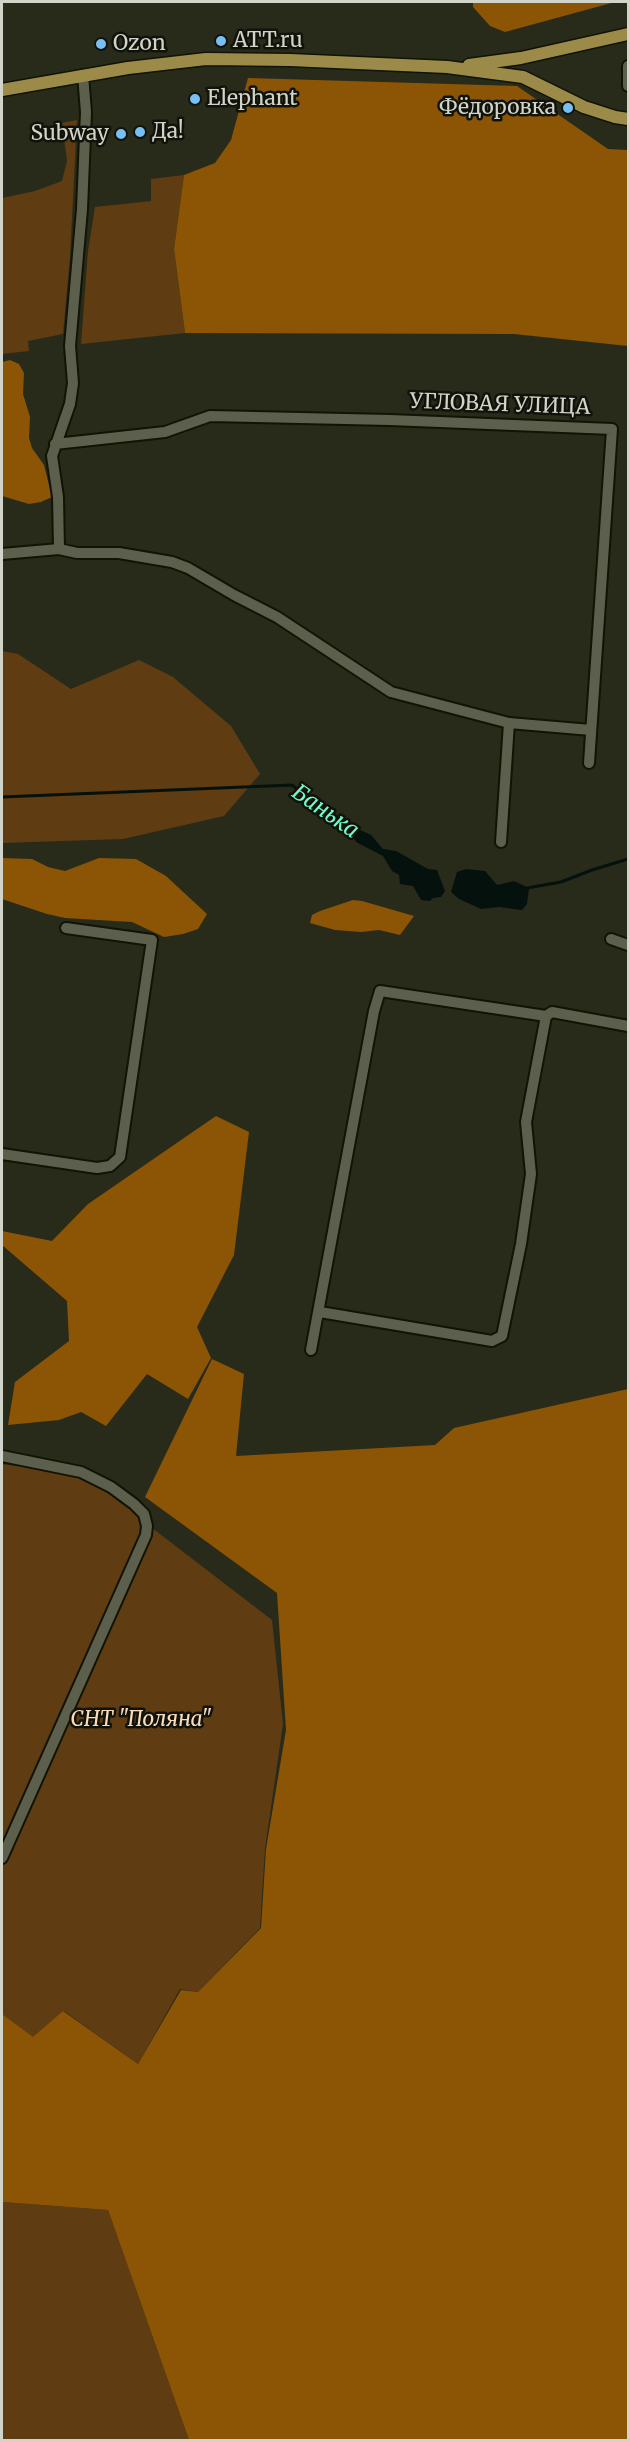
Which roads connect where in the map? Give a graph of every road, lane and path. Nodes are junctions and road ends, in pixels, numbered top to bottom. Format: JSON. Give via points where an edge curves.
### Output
{"nodes":[{"id":1,"x":628,"y":34,"type":"edge"},
{"id":2,"x":628,"y":66,"type":"edge"},
{"id":3,"x":447,"y":67,"type":"junction"},
{"id":4,"x":83,"y":75,"type":"junction"},
{"id":5,"x":628,"y":86,"type":"edge"},
{"id":6,"x":2,"y":90,"type":"edge"},
{"id":7,"x":628,"y":119,"type":"edge"},
{"id":8,"x":54,"y":444,"type":"junction"},
{"id":9,"x":59,"y":549,"type":"junction"},
{"id":10,"x":2,"y":554,"type":"edge"},
{"id":11,"x":509,"y":723,"type":"junction"},
{"id":12,"x":591,"y":730,"type":"junction"},
{"id":13,"x":589,"y":763,"type":"dead end"},
{"id":14,"x":501,"y":842,"type":"dead end"},
{"id":15,"x":66,"y":928,"type":"dead end"},
{"id":16,"x":611,"y":939,"type":"dead end"},
{"id":17,"x":628,"y":945,"type":"edge"},
{"id":18,"x":546,"y":1016,"type":"junction"},
{"id":19,"x":628,"y":1026,"type":"edge"},
{"id":20,"x":2,"y":1154,"type":"edge"},
{"id":21,"x":320,"y":1311,"type":"junction"},
{"id":22,"x":311,"y":1350,"type":"dead end"},
{"id":23,"x":2,"y":1456,"type":"edge"},
{"id":24,"x":2,"y":1858,"type":"edge"}],
"edges":[{"from":1,"to":3,"type":"main road","via":[[521,58]]},
{"from":2,"to":5,"type":"street"},
{"from":3,"to":4,"type":"main road","via":[[206,59]]},
{"from":3,"to":7,"type":"main road","via":[[523,77],[584,107]]},
{"from":4,"to":6,"type":"main road"},
{"from":4,"to":8,"type":"street","via":[[86,112],[70,346],[73,383],[70,404]]},
{"from":8,"to":9,"type":"street"},
{"from":8,"to":12,"type":"street","name":"УГЛОВАЯ УЛИЦА","via":[[165,432],[210,416],[612,429]]},
{"from":9,"to":10,"type":"street"},
{"from":9,"to":11,"type":"street","via":[[119,553],[188,568],[277,617],[391,692]]},
{"from":11,"to":12,"type":"street"},
{"from":11,"to":14,"type":"street"},
{"from":12,"to":13,"type":"street","name":"УГЛОВАЯ УЛИЦА"},
{"from":15,"to":20,"type":"street","via":[[152,940],[120,1157],[110,1166],[97,1168]]},
{"from":16,"to":17,"type":"street"},
{"from":18,"to":19,"type":"street","via":[[552,1012]]},
{"from":18,"to":21,"type":"street","via":[[380,991]]},
{"from":18,"to":21,"type":"street","via":[[526,1122],[531,1174],[502,1336],[492,1341]]},
{"from":21,"to":22,"type":"street"},
{"from":23,"to":24,"type":"street","via":[[81,1472],[134,1504],[144,1514],[147,1526]]}]}
